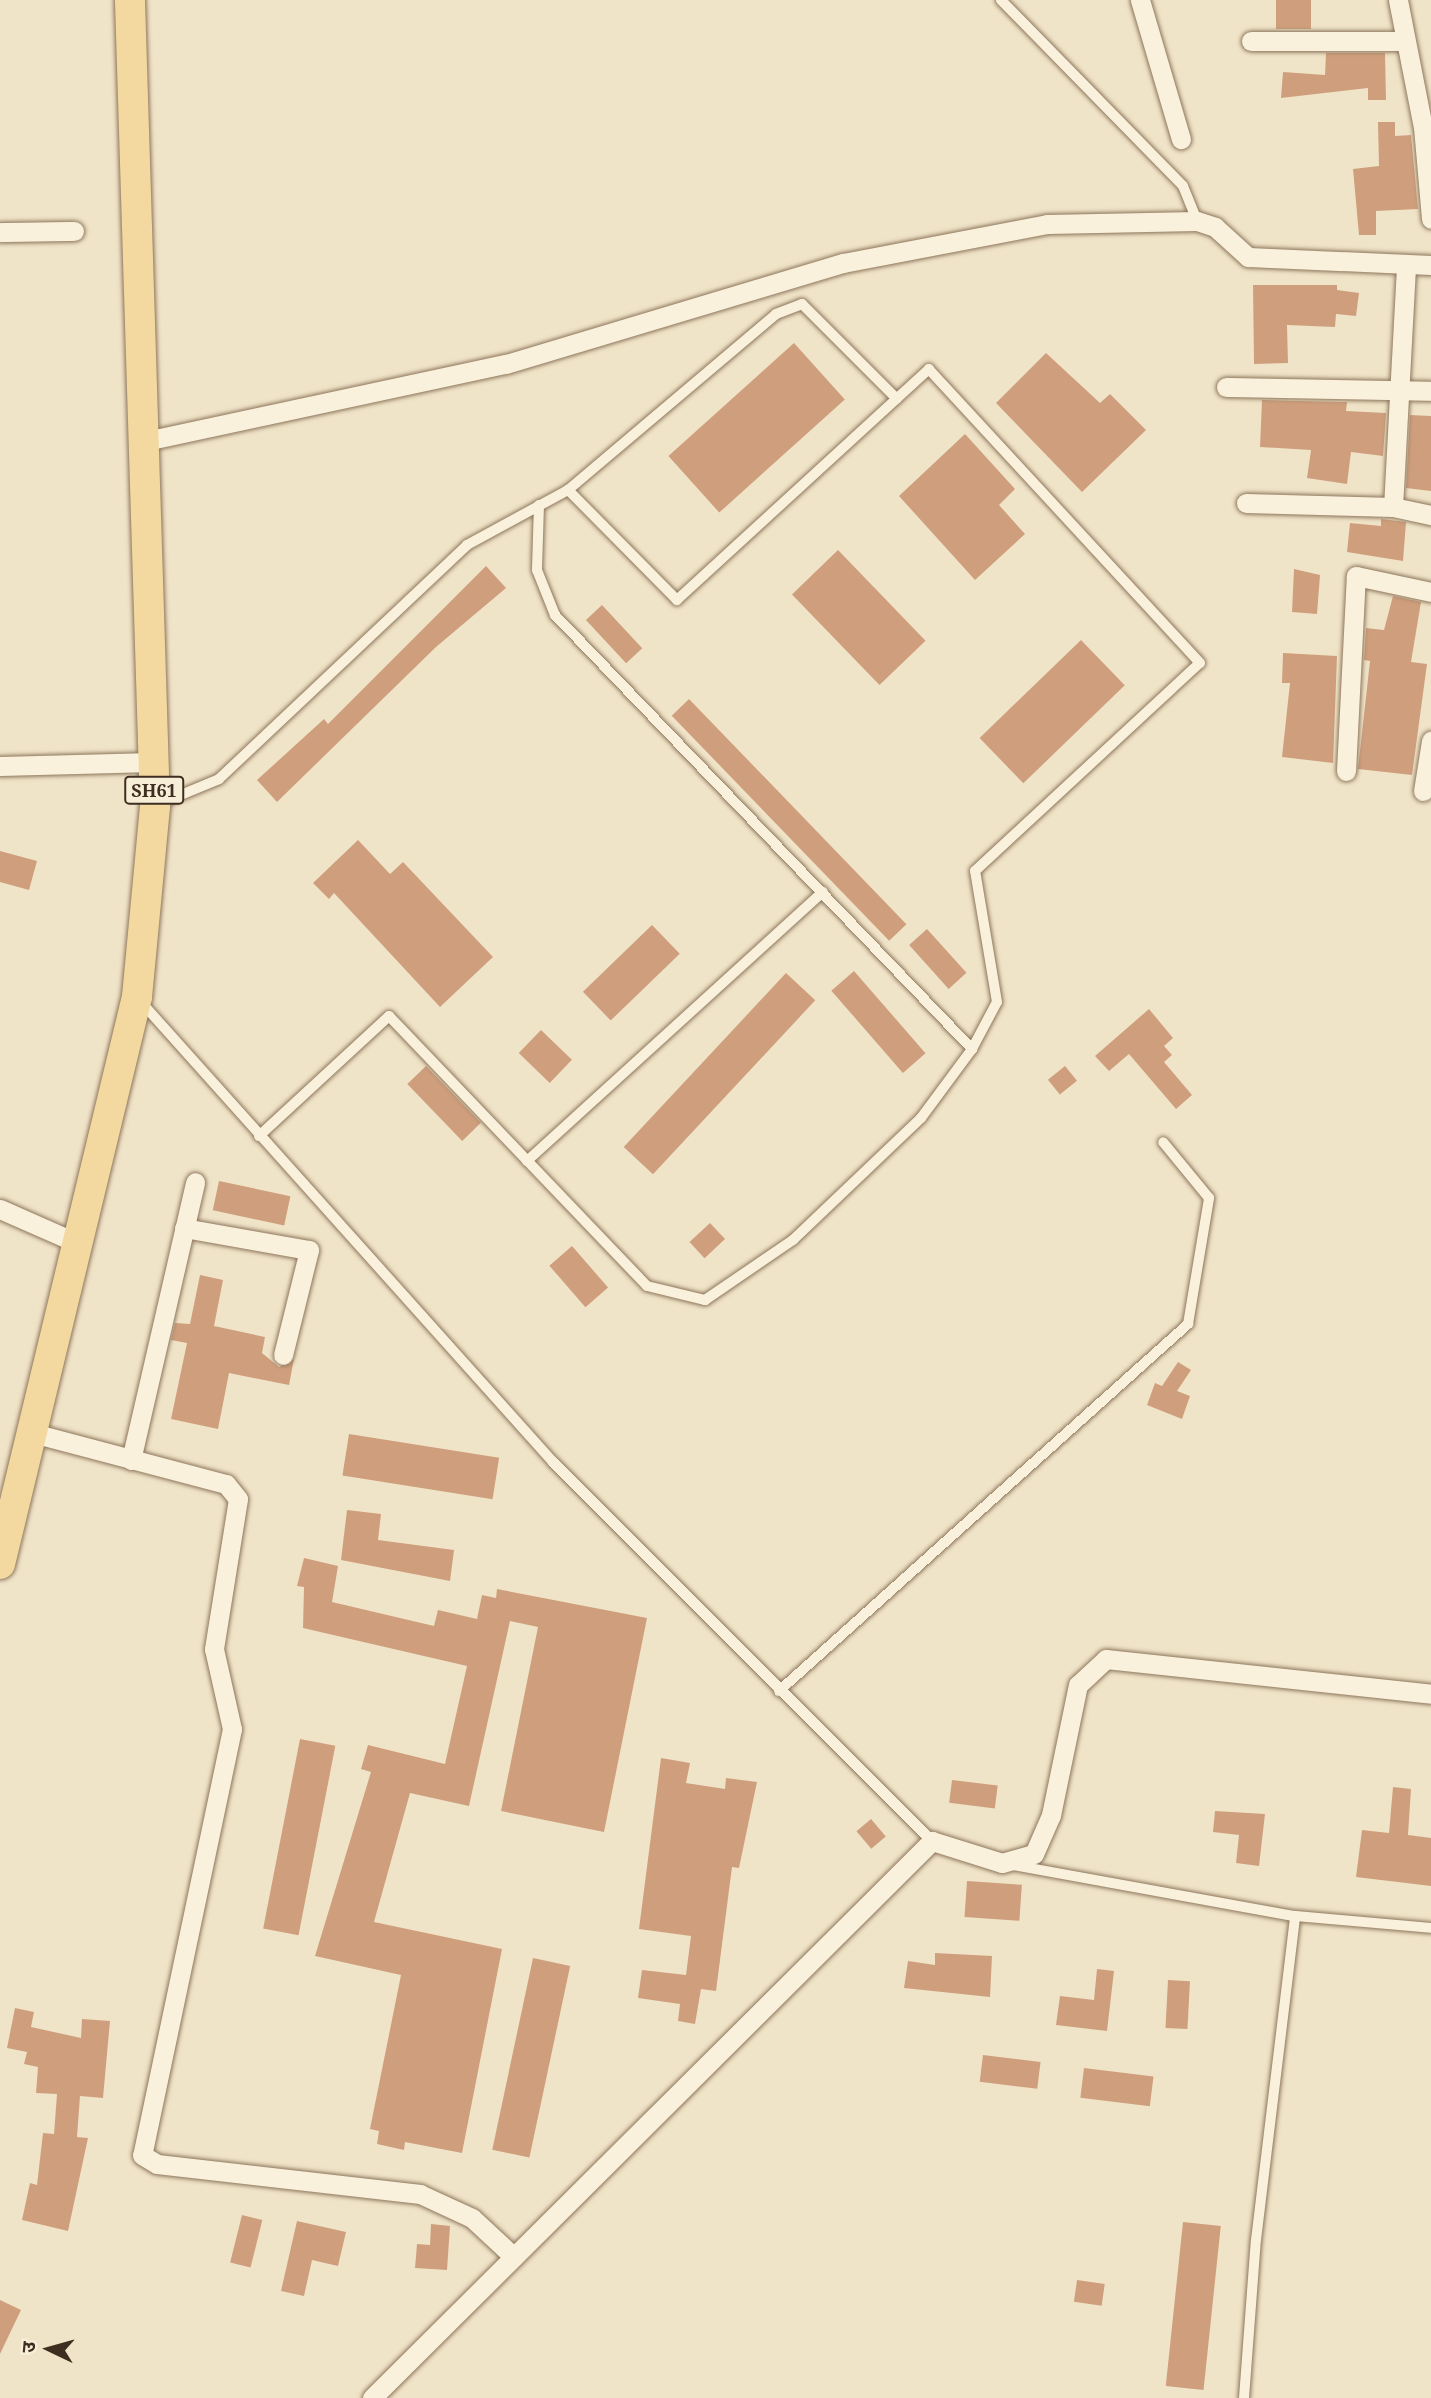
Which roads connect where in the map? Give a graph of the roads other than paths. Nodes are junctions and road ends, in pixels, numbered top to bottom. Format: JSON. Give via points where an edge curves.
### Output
{"nodes":[{"id":1,"x":130,"y":0,"type":"edge"},
{"id":2,"x":1001,"y":0,"type":"edge"},
{"id":3,"x":1140,"y":0,"type":"edge"},
{"id":4,"x":1398,"y":0,"type":"edge"},
{"id":5,"x":1251,"y":41,"type":"dead end"},
{"id":6,"x":1404,"y":41,"type":"junction"},
{"id":7,"x":1422,"y":71,"type":"edge"},
{"id":8,"x":1181,"y":139,"type":"dead end"},
{"id":9,"x":1431,"y":219,"type":"edge"},
{"id":10,"x":1197,"y":221,"type":"junction"},
{"id":11,"x":74,"y":231,"type":"dead end"},
{"id":12,"x":0,"y":232,"type":"edge"},
{"id":13,"x":1406,"y":264,"type":"junction"},
{"id":14,"x":1431,"y":265,"type":"edge"},
{"id":15,"x":1226,"y":387,"type":"dead end"},
{"id":16,"x":1398,"y":389,"type":"junction"},
{"id":17,"x":1431,"y":391,"type":"edge"},
{"id":18,"x":897,"y":399,"type":"junction"},
{"id":19,"x":141,"y":442,"type":"junction"},
{"id":20,"x":568,"y":490,"type":"junction"},
{"id":21,"x":1246,"y":503,"type":"dead end"},
{"id":22,"x":539,"y":505,"type":"junction"},
{"id":23,"x":1393,"y":507,"type":"junction"},
{"id":24,"x":1431,"y":515,"type":"edge"},
{"id":25,"x":1431,"y":592,"type":"edge"},
{"id":26,"x":1431,"y":741,"type":"edge"},
{"id":27,"x":153,"y":762,"type":"junction"},
{"id":28,"x":0,"y":766,"type":"edge"},
{"id":29,"x":1346,"y":771,"type":"dead end"},
{"id":30,"x":1423,"y":791,"type":"dead end"},
{"id":31,"x":155,"y":806,"type":"junction"},
{"id":32,"x":824,"y":892,"type":"junction"},
{"id":33,"x":136,"y":997,"type":"junction"},
{"id":34,"x":972,"y":1049,"type":"junction"},
{"id":35,"x":259,"y":1136,"type":"junction"},
{"id":36,"x":1163,"y":1142,"type":"dead end"},
{"id":37,"x":527,"y":1161,"type":"junction"},
{"id":38,"x":195,"y":1182,"type":"dead end"},
{"id":39,"x":0,"y":1209,"type":"edge"},
{"id":40,"x":184,"y":1228,"type":"junction"},
{"id":41,"x":77,"y":1243,"type":"junction"},
{"id":42,"x":283,"y":1355,"type":"dead end"},
{"id":43,"x":29,"y":1432,"type":"junction"},
{"id":44,"x":131,"y":1460,"type":"junction"},
{"id":45,"x":1,"y":1554,"type":"edge"},
{"id":46,"x":779,"y":1691,"type":"junction"},
{"id":47,"x":1431,"y":1694,"type":"edge"},
{"id":48,"x":932,"y":1840,"type":"junction"},
{"id":49,"x":1002,"y":1863,"type":"junction"},
{"id":50,"x":1295,"y":1916,"type":"junction"},
{"id":51,"x":1431,"y":1928,"type":"edge"},
{"id":52,"x":513,"y":2257,"type":"junction"},
{"id":53,"x":372,"y":2398,"type":"edge"},
{"id":54,"x":1244,"y":2398,"type":"edge"}],
"edges":[{"from":1,"to":19,"type":"main road","number":"SH61"},
{"from":2,"to":10,"type":"lane","via":[[1183,186]]},
{"from":3,"to":8,"type":"street"},
{"from":4,"to":6,"type":"street"},
{"from":5,"to":6,"type":"street"},
{"from":6,"to":7,"type":"street"},
{"from":7,"to":9,"type":"street"},
{"from":10,"to":13,"type":"street","via":[[1215,227],[1248,257]]},
{"from":10,"to":19,"type":"street","via":[[1047,224],[844,263],[506,364]]},
{"from":11,"to":12,"type":"street"},
{"from":13,"to":14,"type":"street"},
{"from":13,"to":16,"type":"street"},
{"from":15,"to":16,"type":"street"},
{"from":16,"to":17,"type":"street"},
{"from":16,"to":23,"type":"street"},
{"from":18,"to":20,"type":"lane","via":[[802,304],[776,314]]},
{"from":18,"to":20,"type":"lane","via":[[677,600]]},
{"from":18,"to":34,"type":"lane","via":[[929,369],[1200,663],[975,871],[997,1002]]},
{"from":19,"to":27,"type":"main road","number":"SH61"},
{"from":20,"to":22,"type":"lane"},
{"from":21,"to":23,"type":"street"},
{"from":22,"to":31,"type":"lane","via":[[467,545],[219,779]]},
{"from":22,"to":32,"type":"lane","via":[[537,570],[555,615]]},
{"from":23,"to":24,"type":"street"},
{"from":25,"to":29,"type":"street","via":[[1356,576]]},
{"from":26,"to":30,"type":"street"},
{"from":27,"to":28,"type":"street"},
{"from":27,"to":31,"type":"main road","number":"SH61"},
{"from":31,"to":33,"type":"main road","number":"SH61"},
{"from":32,"to":34,"type":"lane"},
{"from":32,"to":37,"type":"lane"},
{"from":33,"to":35,"type":"lane"},
{"from":33,"to":41,"type":"main road","number":"SH61"},
{"from":34,"to":37,"type":"lane","via":[[921,1118],[793,1240],[705,1300],[647,1286]]},
{"from":35,"to":37,"type":"lane","via":[[389,1016]]},
{"from":35,"to":46,"type":"lane","via":[[553,1462]]},
{"from":36,"to":46,"type":"lane","via":[[1209,1198],[1188,1324]]},
{"from":38,"to":40,"type":"street"},
{"from":39,"to":41,"type":"street"},
{"from":40,"to":42,"type":"street","via":[[309,1250]]},
{"from":40,"to":44,"type":"street"},
{"from":41,"to":43,"type":"main road","number":"SH61"},
{"from":43,"to":44,"type":"street"},
{"from":43,"to":45,"type":"main road","number":"SH61"},
{"from":44,"to":52,"type":"street","via":[[226,1484],[238,1499],[214,1649],[232,1729],[142,2155],[157,2164],[420,2194],[472,2218]]},
{"from":46,"to":48,"type":"lane"},
{"from":47,"to":49,"type":"street","via":[[1106,1659],[1078,1685],[1051,1815],[1034,1854]]},
{"from":48,"to":49,"type":"street"},
{"from":48,"to":52,"type":"street"},
{"from":49,"to":50,"type":"lane"},
{"from":50,"to":51,"type":"lane"},
{"from":50,"to":54,"type":"lane","via":[[1256,2240]]},
{"from":52,"to":53,"type":"street"}]}
